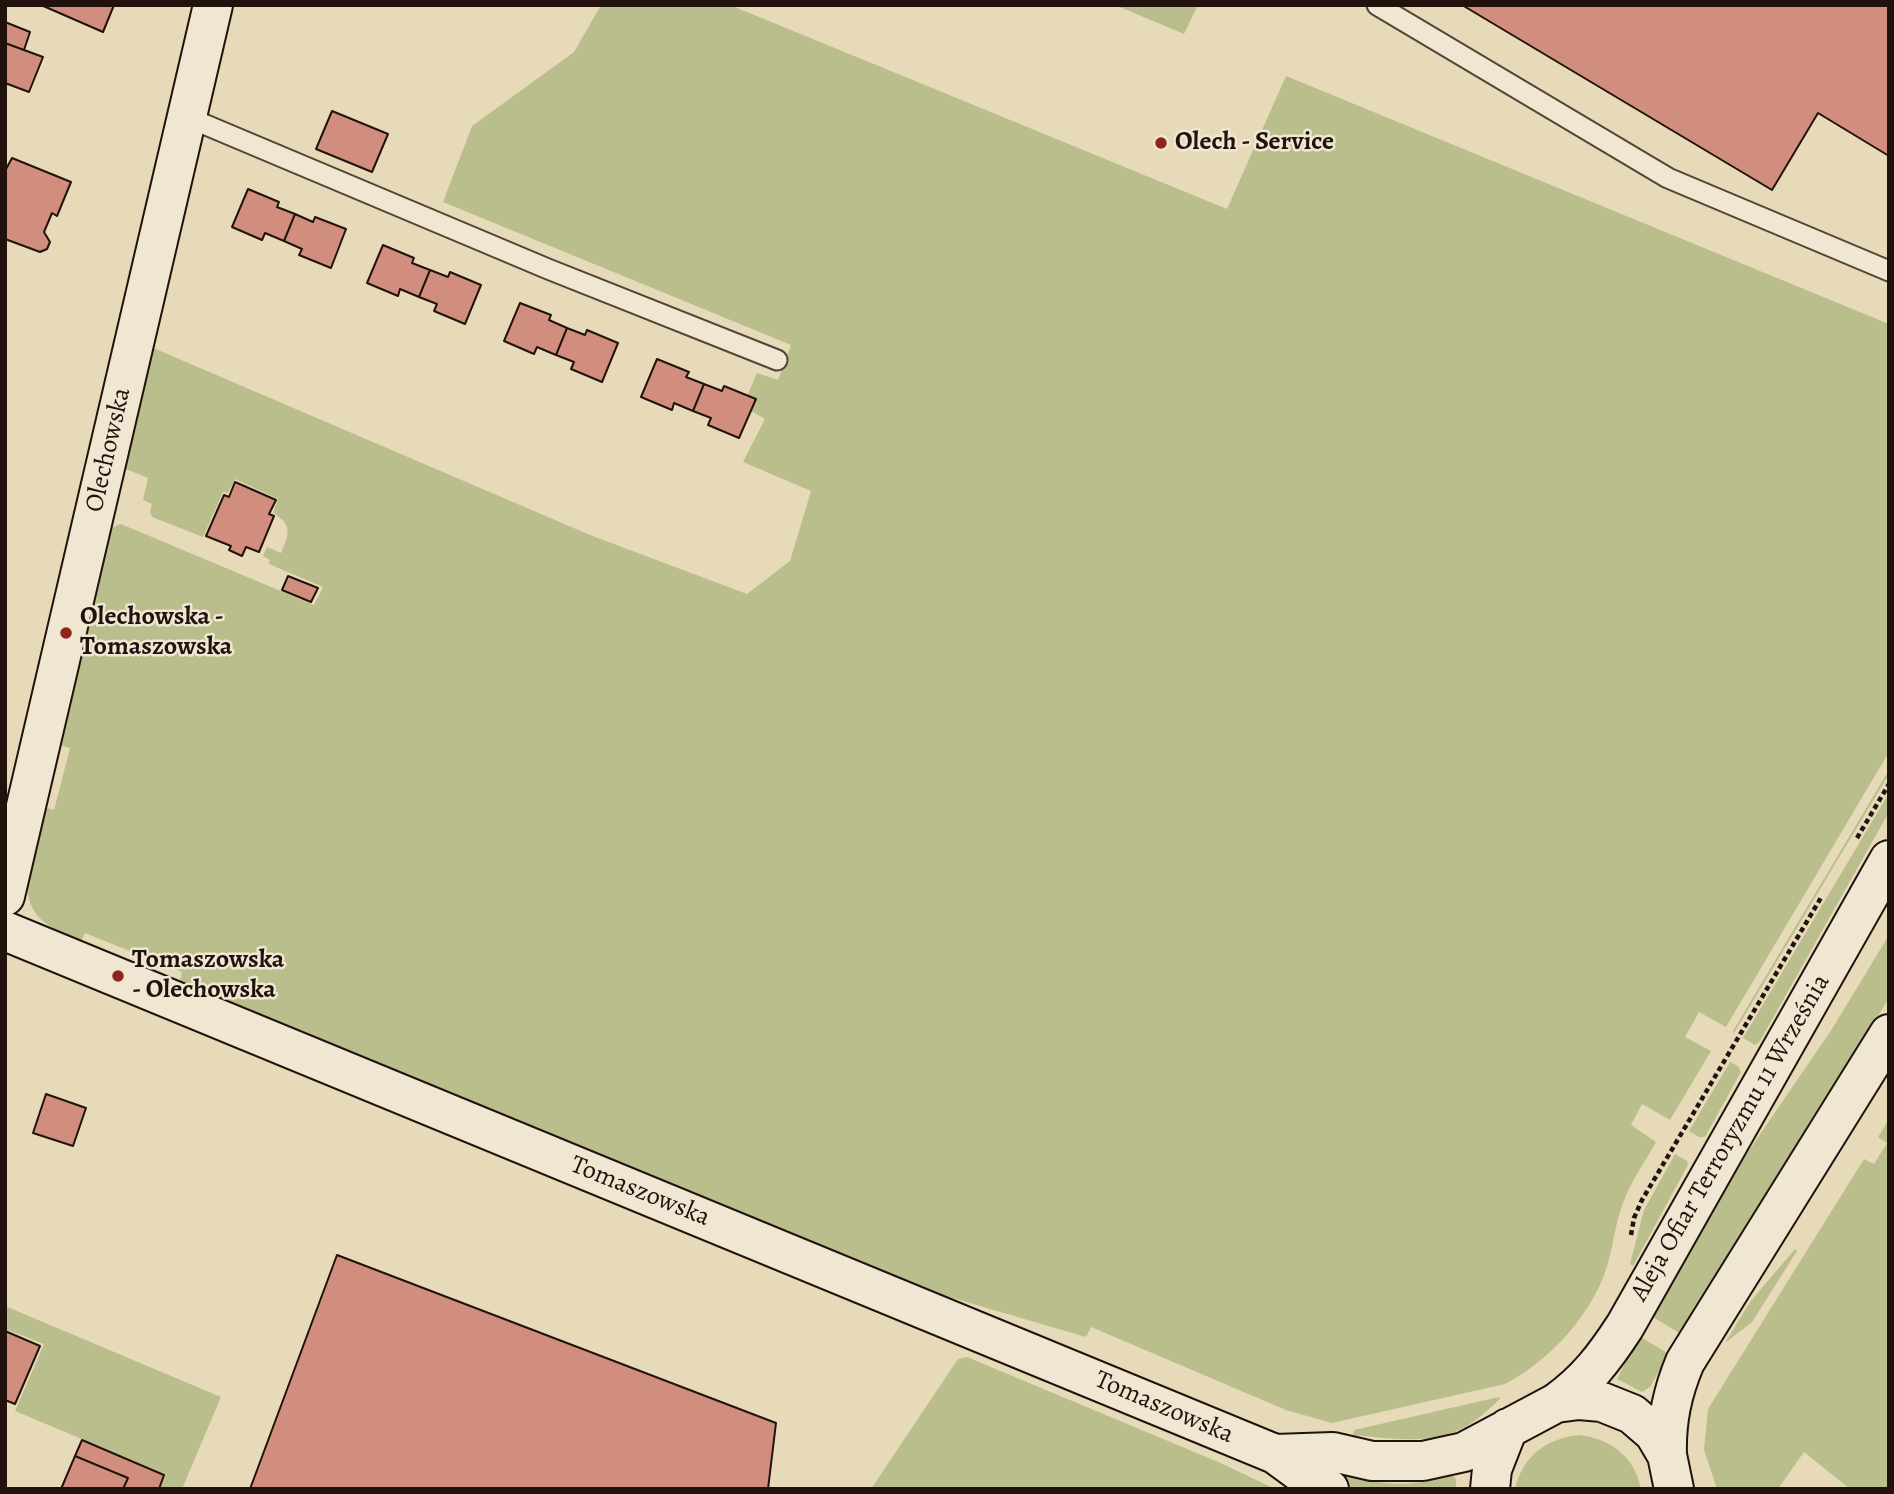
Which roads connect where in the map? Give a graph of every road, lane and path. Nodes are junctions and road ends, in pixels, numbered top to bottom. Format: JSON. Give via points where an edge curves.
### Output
{"nodes":[{"id":1,"x":213,"y":5,"type":"edge"},
{"id":2,"x":1377,"y":5,"type":"edge"},
{"id":3,"x":187,"y":117,"type":"junction"},
{"id":4,"x":1889,"y":271,"type":"edge"},
{"id":5,"x":777,"y":360,"type":"dead end"},
{"id":6,"x":1889,"y":785,"type":"edge"},
{"id":7,"x":1853,"y":844,"type":"dead end"},
{"id":8,"x":1889,"y":860,"type":"edge"},
{"id":9,"x":1825,"y":892,"type":"dead end"},
{"id":10,"x":5,"y":896,"type":"edge"},
{"id":11,"x":5,"y":930,"type":"edge"},
{"id":12,"x":1889,"y":1034,"type":"edge"},
{"id":13,"x":1630,"y":1242,"type":"dead end"},
{"id":14,"x":1556,"y":1403,"type":"junction"},
{"id":15,"x":1508,"y":1428,"type":"junction"},
{"id":16,"x":1275,"y":1454,"type":"junction"},
{"id":17,"x":1671,"y":1472,"type":"edge"},
{"id":18,"x":1329,"y":1489,"type":"edge"},
{"id":19,"x":1490,"y":1489,"type":"edge"}],
"edges":[{"from":1,"to":3,"type":"street","name":"Olechowska"},
{"from":2,"to":4,"type":"lane","via":[[1668,178]]},
{"from":3,"to":5,"type":"lane"},
{"from":3,"to":10,"type":"street","name":"Olechowska"},
{"from":6,"to":7,"type":"path"},
{"from":8,"to":14,"type":"street","name":"Aleja Ofiar Terroryzmu 11 Września","via":[[1630,1318],[1591,1374]]},
{"from":9,"to":13,"type":"path","via":[[1642,1200]]},
{"from":11,"to":16,"type":"street","name":"Tomaszowska"},
{"from":12,"to":17,"type":"street","via":[[1685,1362],[1668,1416]]},
{"from":14,"to":15,"type":"street","name":"Tomaszowska"},
{"from":14,"to":17,"type":"street","via":[[1602,1402],[1632,1414],[1654,1433]]},
{"from":15,"to":16,"type":"street","name":"Tomaszowska","via":[[1464,1452],[1423,1461],[1372,1461],[1333,1452]]},
{"from":15,"to":19,"type":"street","via":[[1492,1469]]},
{"from":16,"to":18,"type":"street","name":"Tomaszowska"}]}
